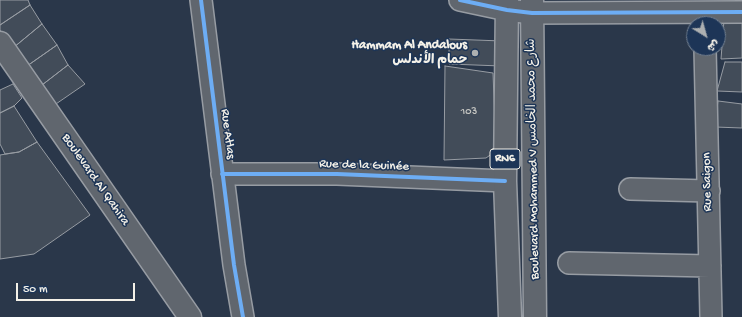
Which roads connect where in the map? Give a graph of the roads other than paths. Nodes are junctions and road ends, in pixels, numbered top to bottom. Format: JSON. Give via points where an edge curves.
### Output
{"nodes":[{"id":1,"x":201,"y":0,"type":"edge"},
{"id":2,"x":460,"y":0,"type":"edge"},
{"id":3,"x":507,"y":5,"type":"edge"},
{"id":4,"x":532,"y":6,"type":"edge"},
{"id":5,"x":705,"y":12,"type":"edge"},
{"id":6,"x":742,"y":12,"type":"edge"},
{"id":7,"x":0,"y":43,"type":"edge"},
{"id":8,"x":705,"y":56,"type":"edge"},
{"id":9,"x":222,"y":174,"type":"junction"},
{"id":10,"x":505,"y":181,"type":"junction"},
{"id":11,"x":630,"y":189,"type":"dead end"},
{"id":12,"x":709,"y":191,"type":"junction"},
{"id":13,"x":569,"y":263,"type":"dead end"},
{"id":14,"x":710,"y":266,"type":"junction"},
{"id":15,"x":190,"y":317,"type":"edge"},
{"id":16,"x":243,"y":317,"type":"edge"},
{"id":17,"x":510,"y":317,"type":"edge"},
{"id":18,"x":535,"y":317,"type":"edge"},
{"id":19,"x":710,"y":317,"type":"edge"}],
"edges":[{"from":1,"to":9,"type":"street","name":"Rue Atlas"},
{"from":2,"to":3,"type":"street"},
{"from":3,"to":4,"type":"street"},
{"from":3,"to":10,"type":"main road","name":"Boulevard Mohammed V شارع محمد الخامس","number":"RN6"},
{"from":4,"to":5,"type":"street"},
{"from":4,"to":18,"type":"main road","name":"Boulevard Mohammed V شارع محمد الخامس","number":"RN6"},
{"from":5,"to":6,"type":"street"},
{"from":7,"to":15,"type":"main road","name":"Boulevard Al Qahira"},
{"from":8,"to":12,"type":"street","name":"Rue Saigon"},
{"from":9,"to":10,"type":"street","name":"Rue de la Guinée","via":[[337,174]]},
{"from":9,"to":16,"type":"street","name":"Rue Atlas"},
{"from":10,"to":17,"type":"main road","name":"Boulevard Mohammed V شارع محمد الخامس","number":"RN6"},
{"from":11,"to":12,"type":"street"},
{"from":12,"to":14,"type":"street","name":"Rue Saigon"},
{"from":13,"to":14,"type":"street"},
{"from":14,"to":19,"type":"street","name":"Rue Saigon"}]}
